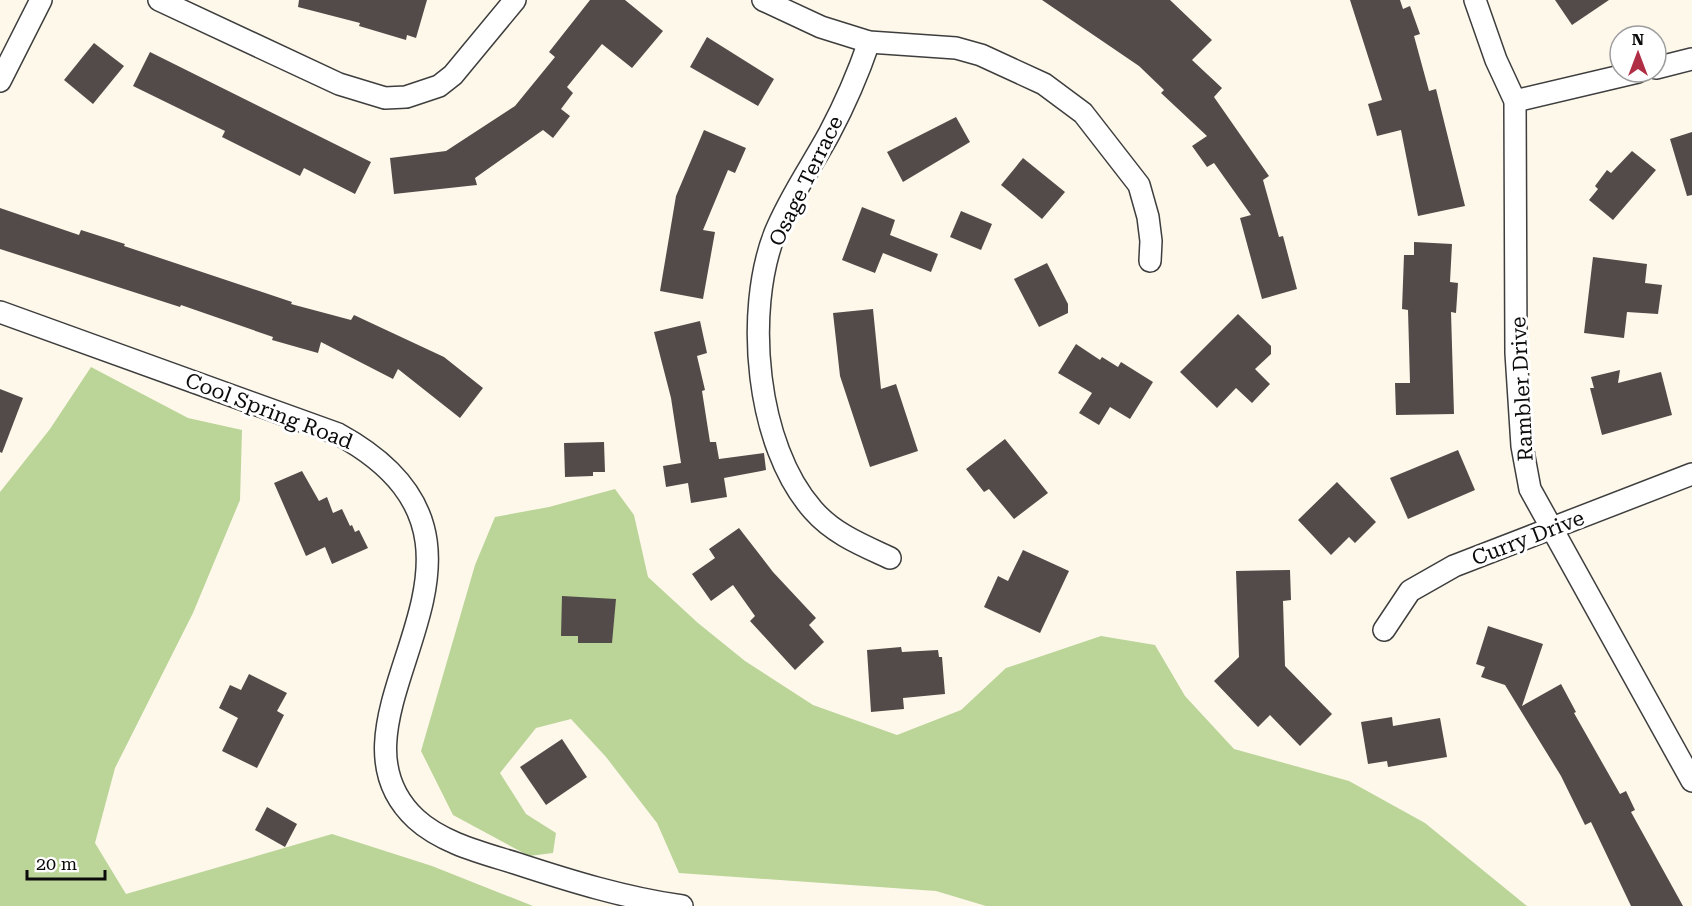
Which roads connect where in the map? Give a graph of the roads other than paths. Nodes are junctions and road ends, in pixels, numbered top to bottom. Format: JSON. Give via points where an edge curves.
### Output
{"nodes":[{"id":1,"x":41,"y":0,"type":"edge"},
{"id":2,"x":159,"y":0,"type":"edge"},
{"id":3,"x":515,"y":0,"type":"edge"},
{"id":4,"x":763,"y":0,"type":"edge"},
{"id":5,"x":1475,"y":0,"type":"edge"},
{"id":6,"x":869,"y":42,"type":"junction"},
{"id":7,"x":1692,"y":59,"type":"edge"},
{"id":8,"x":1668,"y":65,"type":"edge"},
{"id":9,"x":1608,"y":79,"type":"edge"},
{"id":10,"x":0,"y":81,"type":"edge"},
{"id":11,"x":1515,"y":101,"type":"junction"},
{"id":12,"x":1150,"y":261,"type":"dead end"},
{"id":13,"x":0,"y":312,"type":"edge"},
{"id":14,"x":1692,"y":474,"type":"edge"},
{"id":15,"x":1552,"y":529,"type":"junction"},
{"id":16,"x":890,"y":558,"type":"dead end"},
{"id":17,"x":1384,"y":630,"type":"dead end"},
{"id":18,"x":1692,"y":781,"type":"edge"},
{"id":19,"x":682,"y":906,"type":"edge"}],
"edges":[{"from":1,"to":10,"type":"street"},
{"from":2,"to":3,"type":"street","via":[[307,70],[362,93],[385,98],[439,86],[453,75]]},
{"from":4,"to":6,"type":"street","via":[[821,27]]},
{"from":5,"to":11,"type":"street","name":"Rambler Drive"},
{"from":6,"to":12,"type":"street","via":[[936,46],[981,55],[1044,84],[1083,113],[1139,185],[1150,232]]},
{"from":6,"to":16,"type":"street","name":"Osage Terrace","via":[[851,90],[775,234],[761,298],[759,355],[776,445],[801,494],[834,530]]},
{"from":7,"to":8,"type":"street"},
{"from":9,"to":11,"type":"street"},
{"from":11,"to":15,"type":"street","name":"Rambler Drive","via":[[1516,354],[1521,436],[1530,489]]},
{"from":13,"to":19,"type":"street","name":"Cool Spring Road","via":[[338,434],[367,450],[405,489],[425,531],[428,553],[424,599],[386,737],[391,778],[401,800],[416,819],[443,837],[491,856],[576,883]]},
{"from":14,"to":15,"type":"street","name":"Curry Drive"},
{"from":15,"to":17,"type":"street","name":"Curry Drive","via":[[1454,566],[1410,591]]},
{"from":15,"to":18,"type":"street","name":"Rambler Drive"}]}
